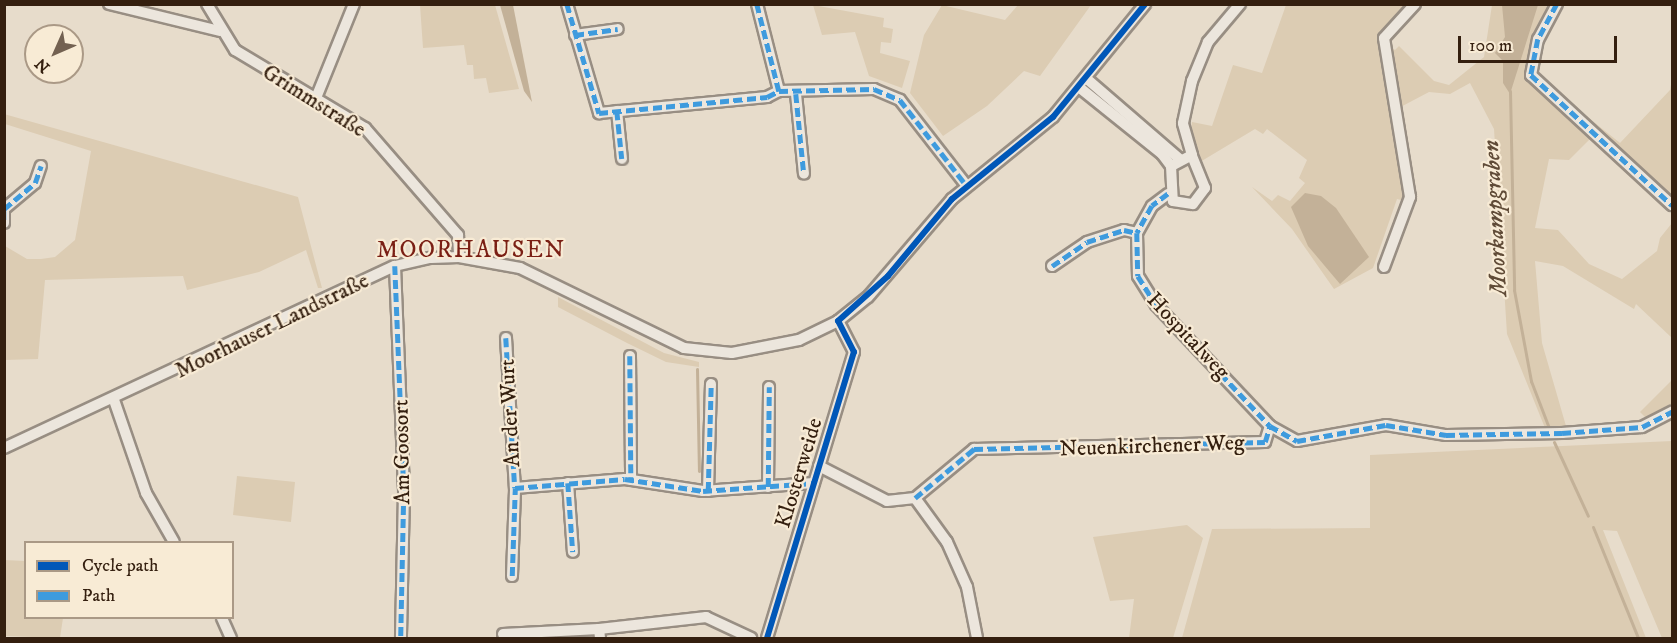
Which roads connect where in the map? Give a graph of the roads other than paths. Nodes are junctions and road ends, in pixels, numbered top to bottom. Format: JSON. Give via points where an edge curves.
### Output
{"nodes":[{"id":1,"x":109,"y":4,"type":"edge"},
{"id":2,"x":207,"y":4,"type":"edge"},
{"id":3,"x":354,"y":4,"type":"edge"},
{"id":4,"x":567,"y":4,"type":"edge"},
{"id":5,"x":757,"y":4,"type":"edge"},
{"id":6,"x":1144,"y":4,"type":"edge"},
{"id":7,"x":1240,"y":4,"type":"edge"},
{"id":8,"x":1415,"y":4,"type":"edge"},
{"id":9,"x":1557,"y":4,"type":"edge"},
{"id":10,"x":618,"y":29,"type":"dead end"},
{"id":11,"x":219,"y":31,"type":"junction"},
{"id":12,"x":575,"y":35,"type":"junction"},
{"id":13,"x":1087,"y":79,"type":"junction"},
{"id":14,"x":1080,"y":88,"type":"junction"},
{"id":15,"x":779,"y":91,"type":"junction"},
{"id":16,"x":796,"y":94,"type":"junction"},
{"id":17,"x":316,"y":98,"type":"junction"},
{"id":18,"x":617,"y":111,"type":"junction"},
{"id":19,"x":1192,"y":154,"type":"junction"},
{"id":20,"x":622,"y":159,"type":"dead end"},
{"id":21,"x":1176,"y":163,"type":"junction"},
{"id":22,"x":41,"y":166,"type":"dead end"},
{"id":23,"x":804,"y":174,"type":"dead end"},
{"id":24,"x":967,"y":186,"type":"junction"},
{"id":25,"x":1168,"y":194,"type":"junction"},
{"id":26,"x":1672,"y":205,"type":"edge"},
{"id":27,"x":4,"y":210,"type":"edge"},
{"id":28,"x":4,"y":223,"type":"edge"},
{"id":29,"x":1137,"y":232,"type":"junction"},
{"id":30,"x":459,"y":257,"type":"junction"},
{"id":31,"x":395,"y":266,"type":"junction"},
{"id":32,"x":1052,"y":266,"type":"dead end"},
{"id":33,"x":1384,"y":267,"type":"dead end"},
{"id":34,"x":838,"y":321,"type":"junction"},
{"id":35,"x":506,"y":338,"type":"dead end"},
{"id":36,"x":630,"y":356,"type":"dead end"},
{"id":37,"x":711,"y":384,"type":"dead end"},
{"id":38,"x":769,"y":387,"type":"dead end"},
{"id":39,"x":114,"y":400,"type":"junction"},
{"id":40,"x":1672,"y":412,"type":"edge"},
{"id":41,"x":1270,"y":426,"type":"junction"},
{"id":42,"x":4,"y":448,"type":"edge"},
{"id":43,"x":819,"y":466,"type":"junction"},
{"id":44,"x":631,"y":480,"type":"junction"},
{"id":45,"x":568,"y":483,"type":"junction"},
{"id":46,"x":814,"y":483,"type":"junction"},
{"id":47,"x":515,"y":488,"type":"junction"},
{"id":48,"x":768,"y":488,"type":"junction"},
{"id":49,"x":708,"y":491,"type":"junction"},
{"id":50,"x":915,"y":498,"type":"junction"},
{"id":51,"x":173,"y":541,"type":"edge"},
{"id":52,"x":573,"y":552,"type":"dead end"},
{"id":53,"x":512,"y":576,"type":"dead end"},
{"id":54,"x":222,"y":619,"type":"edge"},
{"id":55,"x":503,"y":634,"type":"dead end"},
{"id":56,"x":599,"y":634,"type":"edge"},
{"id":57,"x":231,"y":639,"type":"edge"},
{"id":58,"x":400,"y":639,"type":"edge"},
{"id":59,"x":751,"y":639,"type":"edge"},
{"id":60,"x":767,"y":639,"type":"edge"},
{"id":61,"x":977,"y":639,"type":"edge"}],
"edges":[{"from":1,"to":11,"type":"street"},
{"from":2,"to":11,"type":"street","name":"Grimmstraße"},
{"from":3,"to":17,"type":"street"},
{"from":4,"to":12,"type":"street"},
{"from":5,"to":15,"type":"street"},
{"from":6,"to":13,"type":"street","name":"Moorhauser Landstraße"},
{"from":7,"to":19,"type":"street","via":[[1198,63],[1183,123]]},
{"from":8,"to":33,"type":"street","via":[[1384,38],[1410,197]]},
{"from":9,"to":26,"type":"street","via":[[1538,39],[1530,75],[1588,122]]},
{"from":10,"to":12,"type":"street"},
{"from":11,"to":17,"type":"street","name":"Grimmstraße","via":[[242,55]]},
{"from":12,"to":18,"type":"street","via":[[598,113]]},
{"from":13,"to":14,"type":"street","name":"Moorhauser Landstraße"},
{"from":13,"to":21,"type":"street"},
{"from":14,"to":21,"type":"street"},
{"from":14,"to":24,"type":"street","name":"Moorhauser Landstraße","via":[[1053,117]]},
{"from":15,"to":16,"type":"street"},
{"from":15,"to":18,"type":"street","via":[[767,97]]},
{"from":16,"to":23,"type":"street"},
{"from":16,"to":24,"type":"street","via":[[853,87],[892,95]]},
{"from":17,"to":30,"type":"street","name":"Grimmstraße","via":[[364,128],[458,235]]},
{"from":18,"to":20,"type":"street"},
{"from":19,"to":21,"type":"street"},
{"from":19,"to":25,"type":"street","via":[[1203,195],[1180,207]]},
{"from":21,"to":25,"type":"street"},
{"from":22,"to":27,"type":"street","via":[[35,183]]},
{"from":24,"to":34,"type":"street","name":"Moorhauser Landstraße","via":[[868,297]]},
{"from":25,"to":29,"type":"street","name":"Hospitalweg","via":[[1152,206]]},
{"from":27,"to":28,"type":"street"},
{"from":29,"to":32,"type":"street","via":[[1124,230],[1087,242]]},
{"from":29,"to":41,"type":"street","name":"Hospitalweg","via":[[1134,257],[1146,293]]},
{"from":30,"to":31,"type":"street","name":"Moorhauser Landstraße"},
{"from":30,"to":34,"type":"street","name":"Moorhauser Landstraße","via":[[520,268],[684,348],[751,352],[799,340]]},
{"from":31,"to":39,"type":"street","name":"Moorhauser Landstraße"},
{"from":31,"to":58,"type":"street","name":"Am Goosort","via":[[404,492]]},
{"from":34,"to":43,"type":"street","name":"Klosterweide","via":[[854,352]]},
{"from":35,"to":47,"type":"street","name":"An der Wurt"},
{"from":36,"to":44,"type":"street"},
{"from":37,"to":49,"type":"street"},
{"from":38,"to":48,"type":"street"},
{"from":39,"to":42,"type":"street","name":"Moorhauser Landstraße"},
{"from":39,"to":51,"type":"street","via":[[146,493]]},
{"from":40,"to":41,"type":"street","name":"Neuenkirchener Weg","via":[[1642,427],[1551,434],[1446,435],[1386,425],[1297,441]]},
{"from":41,"to":50,"type":"street","name":"Neuenkirchener Weg","via":[[1265,442],[974,448]]},
{"from":43,"to":46,"type":"street","name":"Klosterweide"},
{"from":43,"to":50,"type":"street","via":[[887,501]]},
{"from":44,"to":45,"type":"street","name":"An der Wurt"},
{"from":44,"to":49,"type":"street","name":"An der Wurt"},
{"from":45,"to":47,"type":"street","name":"An der Wurt"},
{"from":45,"to":52,"type":"street"},
{"from":46,"to":48,"type":"street","name":"An der Wurt"},
{"from":46,"to":60,"type":"street","name":"Klosterweide"},
{"from":47,"to":53,"type":"street","name":"An der Wurt"},
{"from":48,"to":49,"type":"street","name":"An der Wurt"},
{"from":50,"to":61,"type":"street","via":[[947,542],[967,587]]},
{"from":54,"to":57,"type":"street"},
{"from":55,"to":56,"type":"street"},
{"from":56,"to":59,"type":"street","via":[[706,617]]}]}
